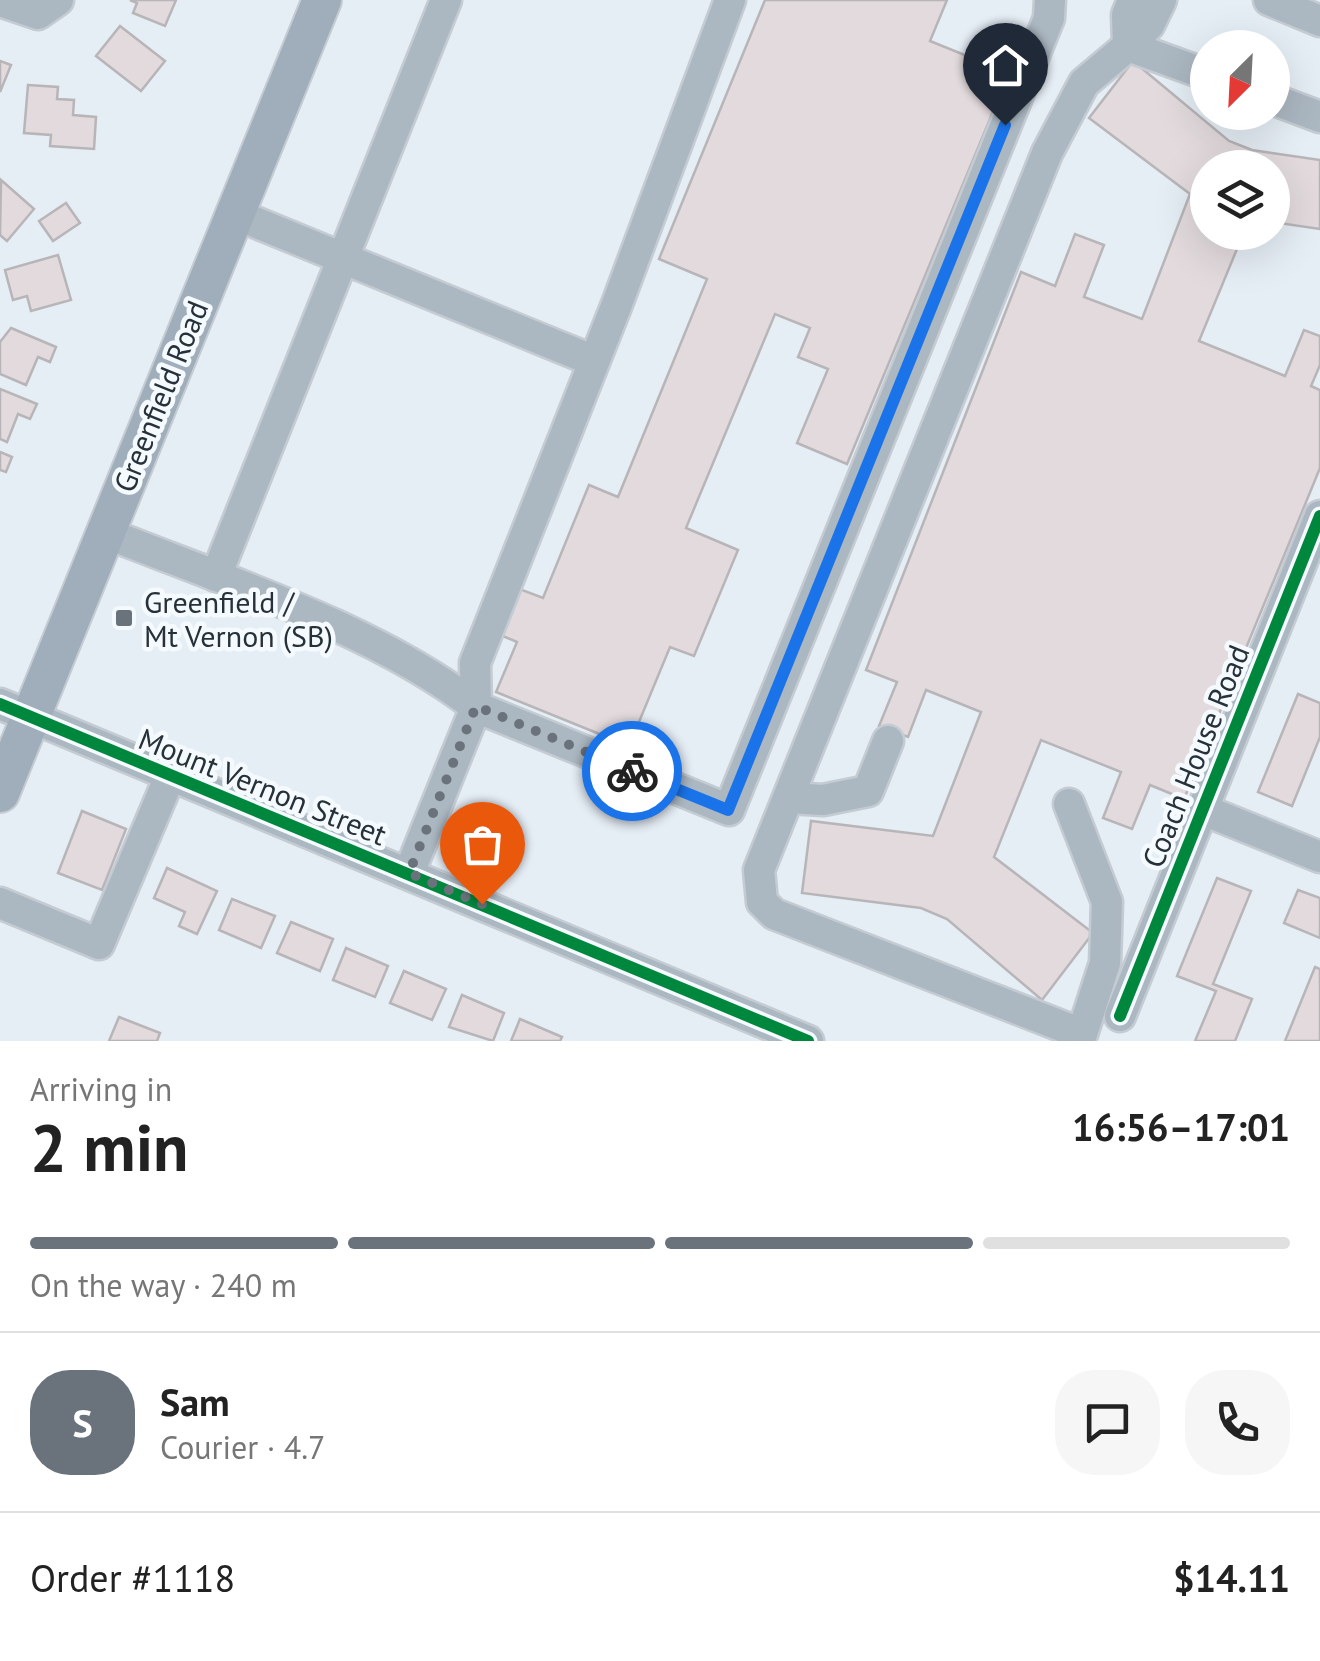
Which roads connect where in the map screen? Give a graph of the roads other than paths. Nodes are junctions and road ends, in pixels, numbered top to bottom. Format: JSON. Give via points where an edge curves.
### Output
{"nodes":[{"id":1,"x":322,"y":0,"type":"edge"},
{"id":2,"x":446,"y":0,"type":"edge"},
{"id":3,"x":730,"y":0,"type":"edge"},
{"id":4,"x":1050,"y":0,"type":"edge"},
{"id":5,"x":1133,"y":0,"type":"edge"},
{"id":6,"x":1161,"y":0,"type":"edge"},
{"id":7,"x":1268,"y":0,"type":"edge"},
{"id":8,"x":0,"y":1,"type":"edge"},
{"id":9,"x":52,"y":6,"type":"edge"},
{"id":10,"x":1320,"y":21,"type":"edge"},
{"id":11,"x":1128,"y":46,"type":"junction"},
{"id":12,"x":1190,"y":68,"type":"edge"},
{"id":13,"x":1290,"y":105,"type":"edge"},
{"id":14,"x":1320,"y":116,"type":"edge"},
{"id":15,"x":235,"y":214,"type":"junction"},
{"id":16,"x":340,"y":258,"type":"junction"},
{"id":17,"x":594,"y":360,"type":"junction"},
{"id":18,"x":1320,"y":516,"type":"edge"},
{"id":19,"x":106,"y":534,"type":"junction"},
{"id":20,"x":216,"y":576,"type":"junction"},
{"id":21,"x":476,"y":706,"type":"junction"},
{"id":22,"x":15,"y":710,"type":"edge"},
{"id":23,"x":888,"y":741,"type":"dead end"},
{"id":24,"x":171,"y":774,"type":"junction"},
{"id":25,"x":0,"y":793,"type":"edge"},
{"id":26,"x":788,"y":798,"type":"junction"},
{"id":27,"x":1070,"y":804,"type":"dead end"},
{"id":28,"x":1201,"y":809,"type":"junction"},
{"id":29,"x":1320,"y":857,"type":"edge"},
{"id":30,"x":409,"y":873,"type":"junction"},
{"id":31,"x":0,"y":903,"type":"edge"},
{"id":32,"x":1120,"y":1016,"type":"dead end"},
{"id":33,"x":1082,"y":1038,"type":"edge"},
{"id":34,"x":808,"y":1041,"type":"edge"}],
"edges":[{"from":1,"to":15,"type":"main road","name":"Greenfield Road"},
{"from":2,"to":16,"type":"street"},
{"from":3,"to":17,"type":"street"},
{"from":4,"to":21,"type":"street","via":[[1049,18],[728,810]]},
{"from":5,"to":11,"type":"street"},
{"from":6,"to":11,"type":"street","via":[[1150,25]]},
{"from":7,"to":10,"type":"street"},
{"from":8,"to":9,"type":"street","via":[[33,14]]},
{"from":11,"to":12,"type":"street"},
{"from":11,"to":26,"type":"street","via":[[1084,84],[1047,153]]},
{"from":13,"to":14,"type":"street"},
{"from":15,"to":16,"type":"street"},
{"from":15,"to":19,"type":"main road","name":"Greenfield Road"},
{"from":16,"to":17,"type":"street"},
{"from":16,"to":20,"type":"street"},
{"from":17,"to":21,"type":"street","via":[[475,663]]},
{"from":18,"to":28,"type":"street","name":"Coach House Road"},
{"from":19,"to":20,"type":"street"},
{"from":19,"to":22,"type":"main road","name":"Greenfield Road"},
{"from":20,"to":21,"type":"street","via":[[432,672]]},
{"from":21,"to":30,"type":"street"},
{"from":22,"to":24,"type":"street","name":"Mount Vernon Street"},
{"from":22,"to":25,"type":"main road","name":"Greenfield Road"},
{"from":23,"to":26,"type":"street","via":[[868,791],[823,800]]},
{"from":24,"to":30,"type":"street","name":"Mount Vernon Street"},
{"from":24,"to":31,"type":"street","via":[[99,944]]},
{"from":26,"to":33,"type":"street","via":[[759,870],[762,902],[774,914]]},
{"from":27,"to":33,"type":"street","via":[[1108,902],[1105,963]]},
{"from":28,"to":29,"type":"street"},
{"from":28,"to":32,"type":"street","name":"Coach House Road"},
{"from":30,"to":34,"type":"street","name":"Mount Vernon Street"}]}
